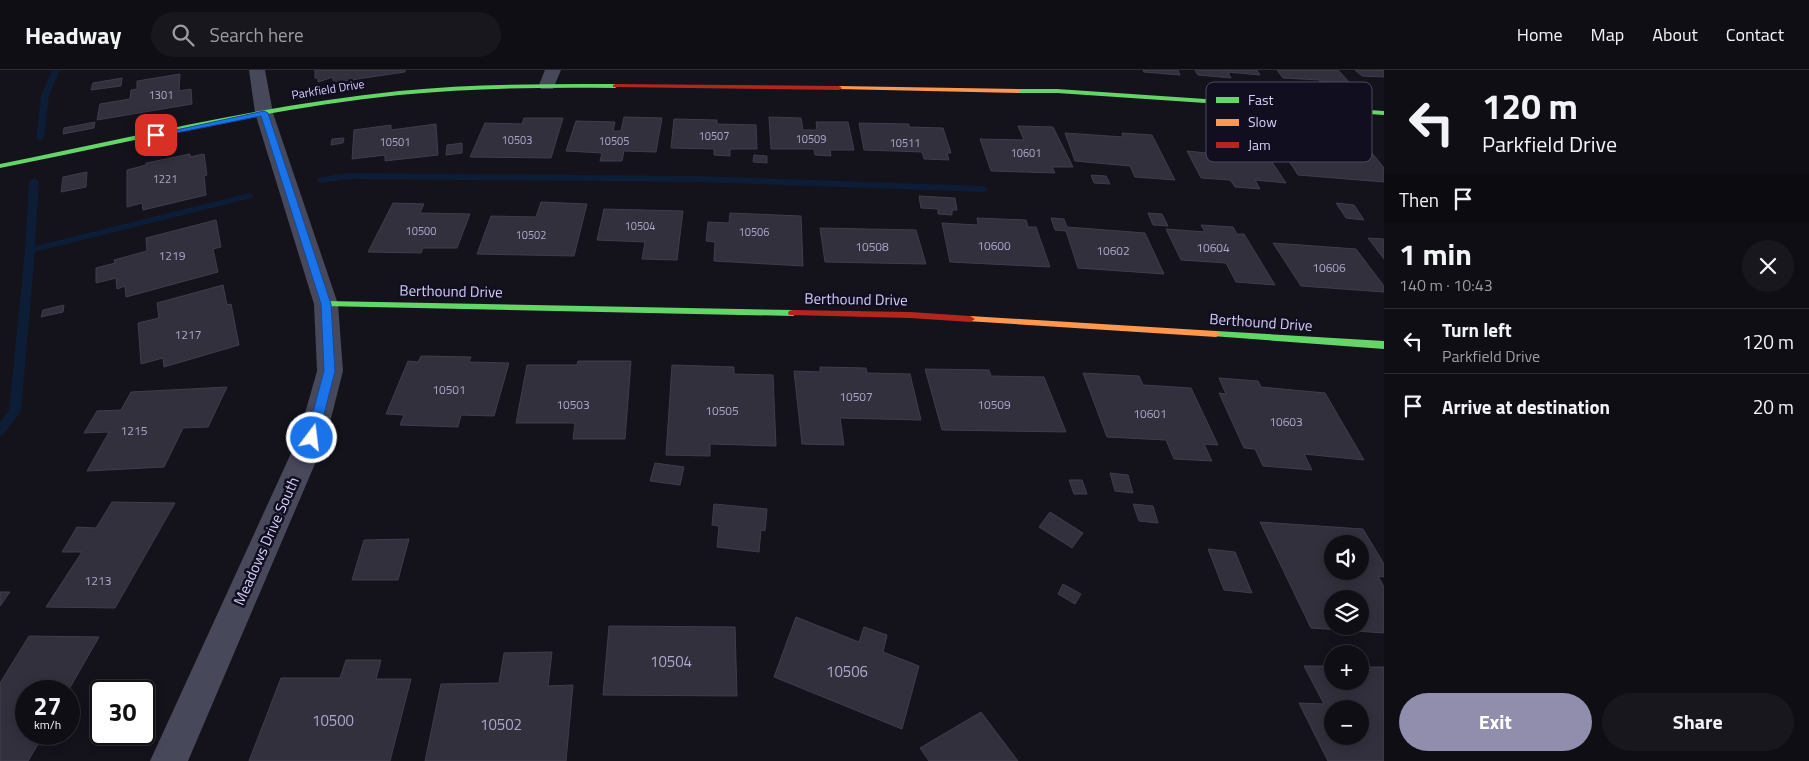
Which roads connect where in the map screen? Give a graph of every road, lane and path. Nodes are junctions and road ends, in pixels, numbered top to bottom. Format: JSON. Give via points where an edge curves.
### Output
{"nodes":[{"id":1,"x":257,"y":70,"type":"edge"},
{"id":2,"x":550,"y":77,"type":"edge"},
{"id":3,"x":1206,"y":101,"type":"edge"},
{"id":4,"x":264,"y":113,"type":"junction"},
{"id":5,"x":0,"y":166,"type":"edge"},
{"id":6,"x":326,"y":304,"type":"junction"},
{"id":7,"x":1384,"y":345,"type":"edge"},
{"id":8,"x":169,"y":761,"type":"edge"}],
"edges":[{"from":1,"to":4,"type":"street","name":"Meadows Drive South"},
{"from":2,"to":3,"type":"street","name":"Parkfield Drive","via":[[1057,91]]},
{"from":2,"to":4,"type":"street","name":"Parkfield Drive","via":[[490,86],[372,96]]},
{"from":4,"to":5,"type":"street","name":"Parkfield Drive"},
{"from":4,"to":6,"type":"street","name":"Meadows Drive South"},
{"from":6,"to":7,"type":"street","name":"Berthound Drive","via":[[910,315]]},
{"from":6,"to":8,"type":"street","name":"Meadows Drive South","via":[[330,371],[312,438]]}]}
